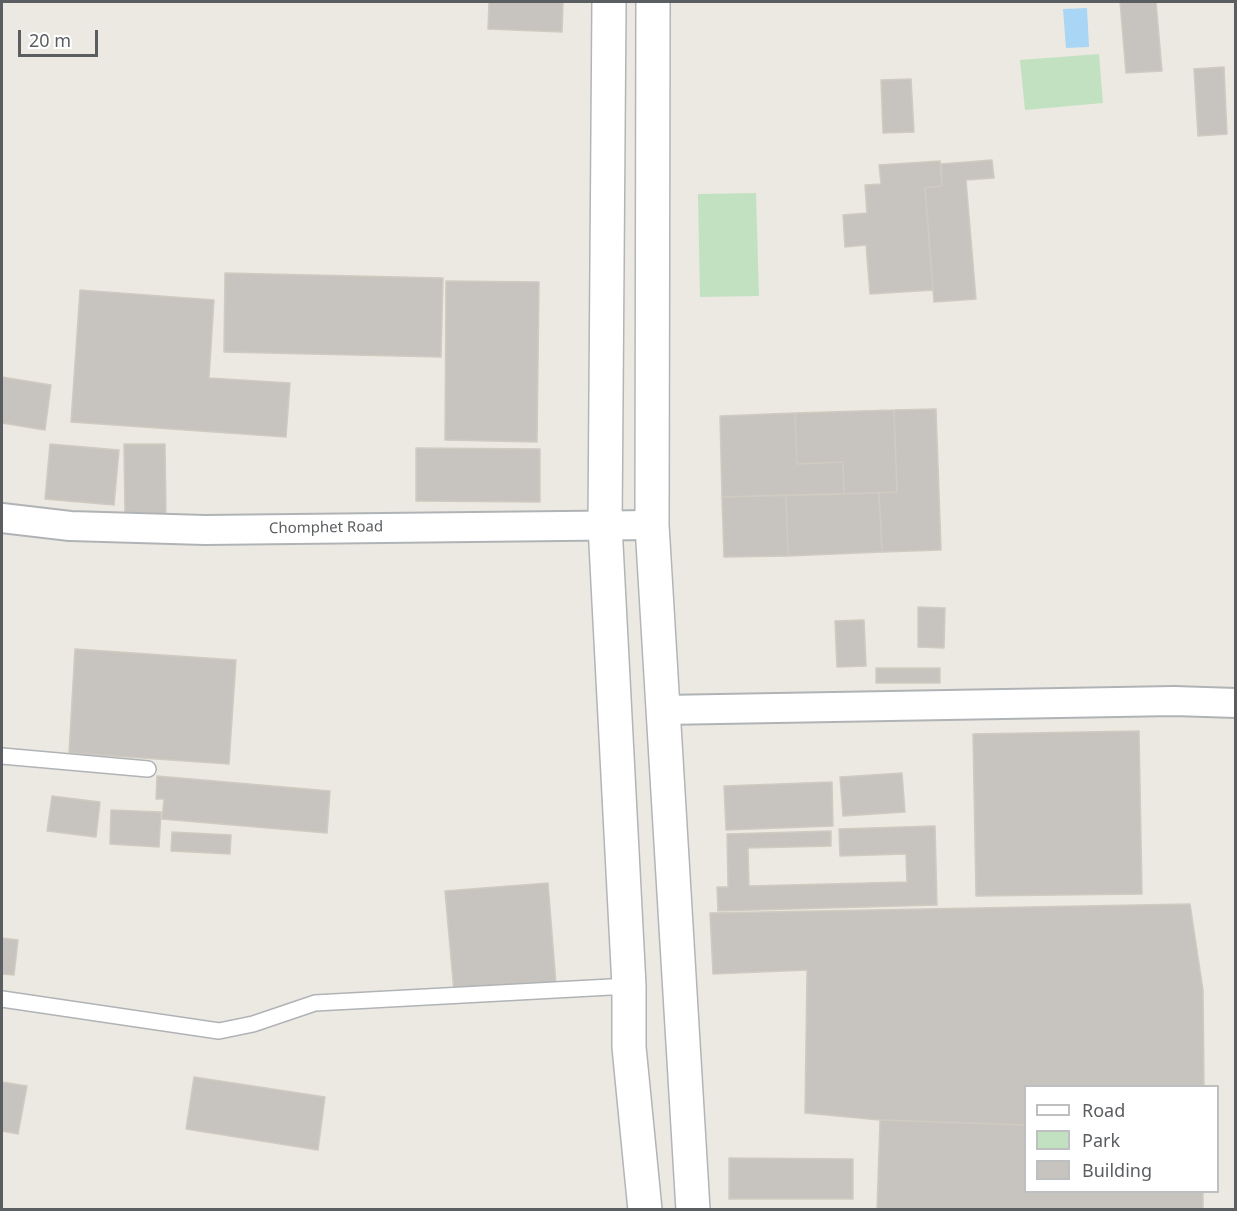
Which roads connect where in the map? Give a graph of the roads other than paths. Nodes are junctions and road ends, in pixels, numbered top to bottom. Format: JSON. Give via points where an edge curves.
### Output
{"nodes":[{"id":1,"x":609,"y":2,"type":"edge"},
{"id":2,"x":653,"y":2,"type":"edge"},
{"id":3,"x":2,"y":518,"type":"edge"},
{"id":4,"x":605,"y":525,"type":"junction"},
{"id":5,"x":652,"y":525,"type":"junction"},
{"id":6,"x":1236,"y":703,"type":"edge"},
{"id":7,"x":663,"y":710,"type":"junction"},
{"id":8,"x":2,"y":756,"type":"edge"},
{"id":9,"x":148,"y":770,"type":"dead end"},
{"id":10,"x":629,"y":986,"type":"junction"},
{"id":11,"x":2,"y":999,"type":"edge"},
{"id":12,"x":682,"y":1042,"type":"junction"},
{"id":13,"x":630,"y":1047,"type":"junction"},
{"id":14,"x":645,"y":1209,"type":"edge"},
{"id":15,"x":693,"y":1209,"type":"edge"}],
"edges":[{"from":1,"to":4,"type":"main road"},
{"from":2,"to":5,"type":"main road"},
{"from":3,"to":4,"type":"street","name":"Chomphet Road","via":[[70,526],[205,530]]},
{"from":4,"to":5,"type":"street","name":"Chomphet Road"},
{"from":4,"to":10,"type":"main road"},
{"from":5,"to":7,"type":"main road"},
{"from":6,"to":7,"type":"street"},
{"from":7,"to":12,"type":"main road"},
{"from":8,"to":9,"type":"lane"},
{"from":10,"to":11,"type":"lane","via":[[315,1003],[219,1031]]},
{"from":10,"to":13,"type":"main road"},
{"from":12,"to":13,"type":"main road"},
{"from":12,"to":15,"type":"main road"},
{"from":13,"to":14,"type":"main road"}]}
